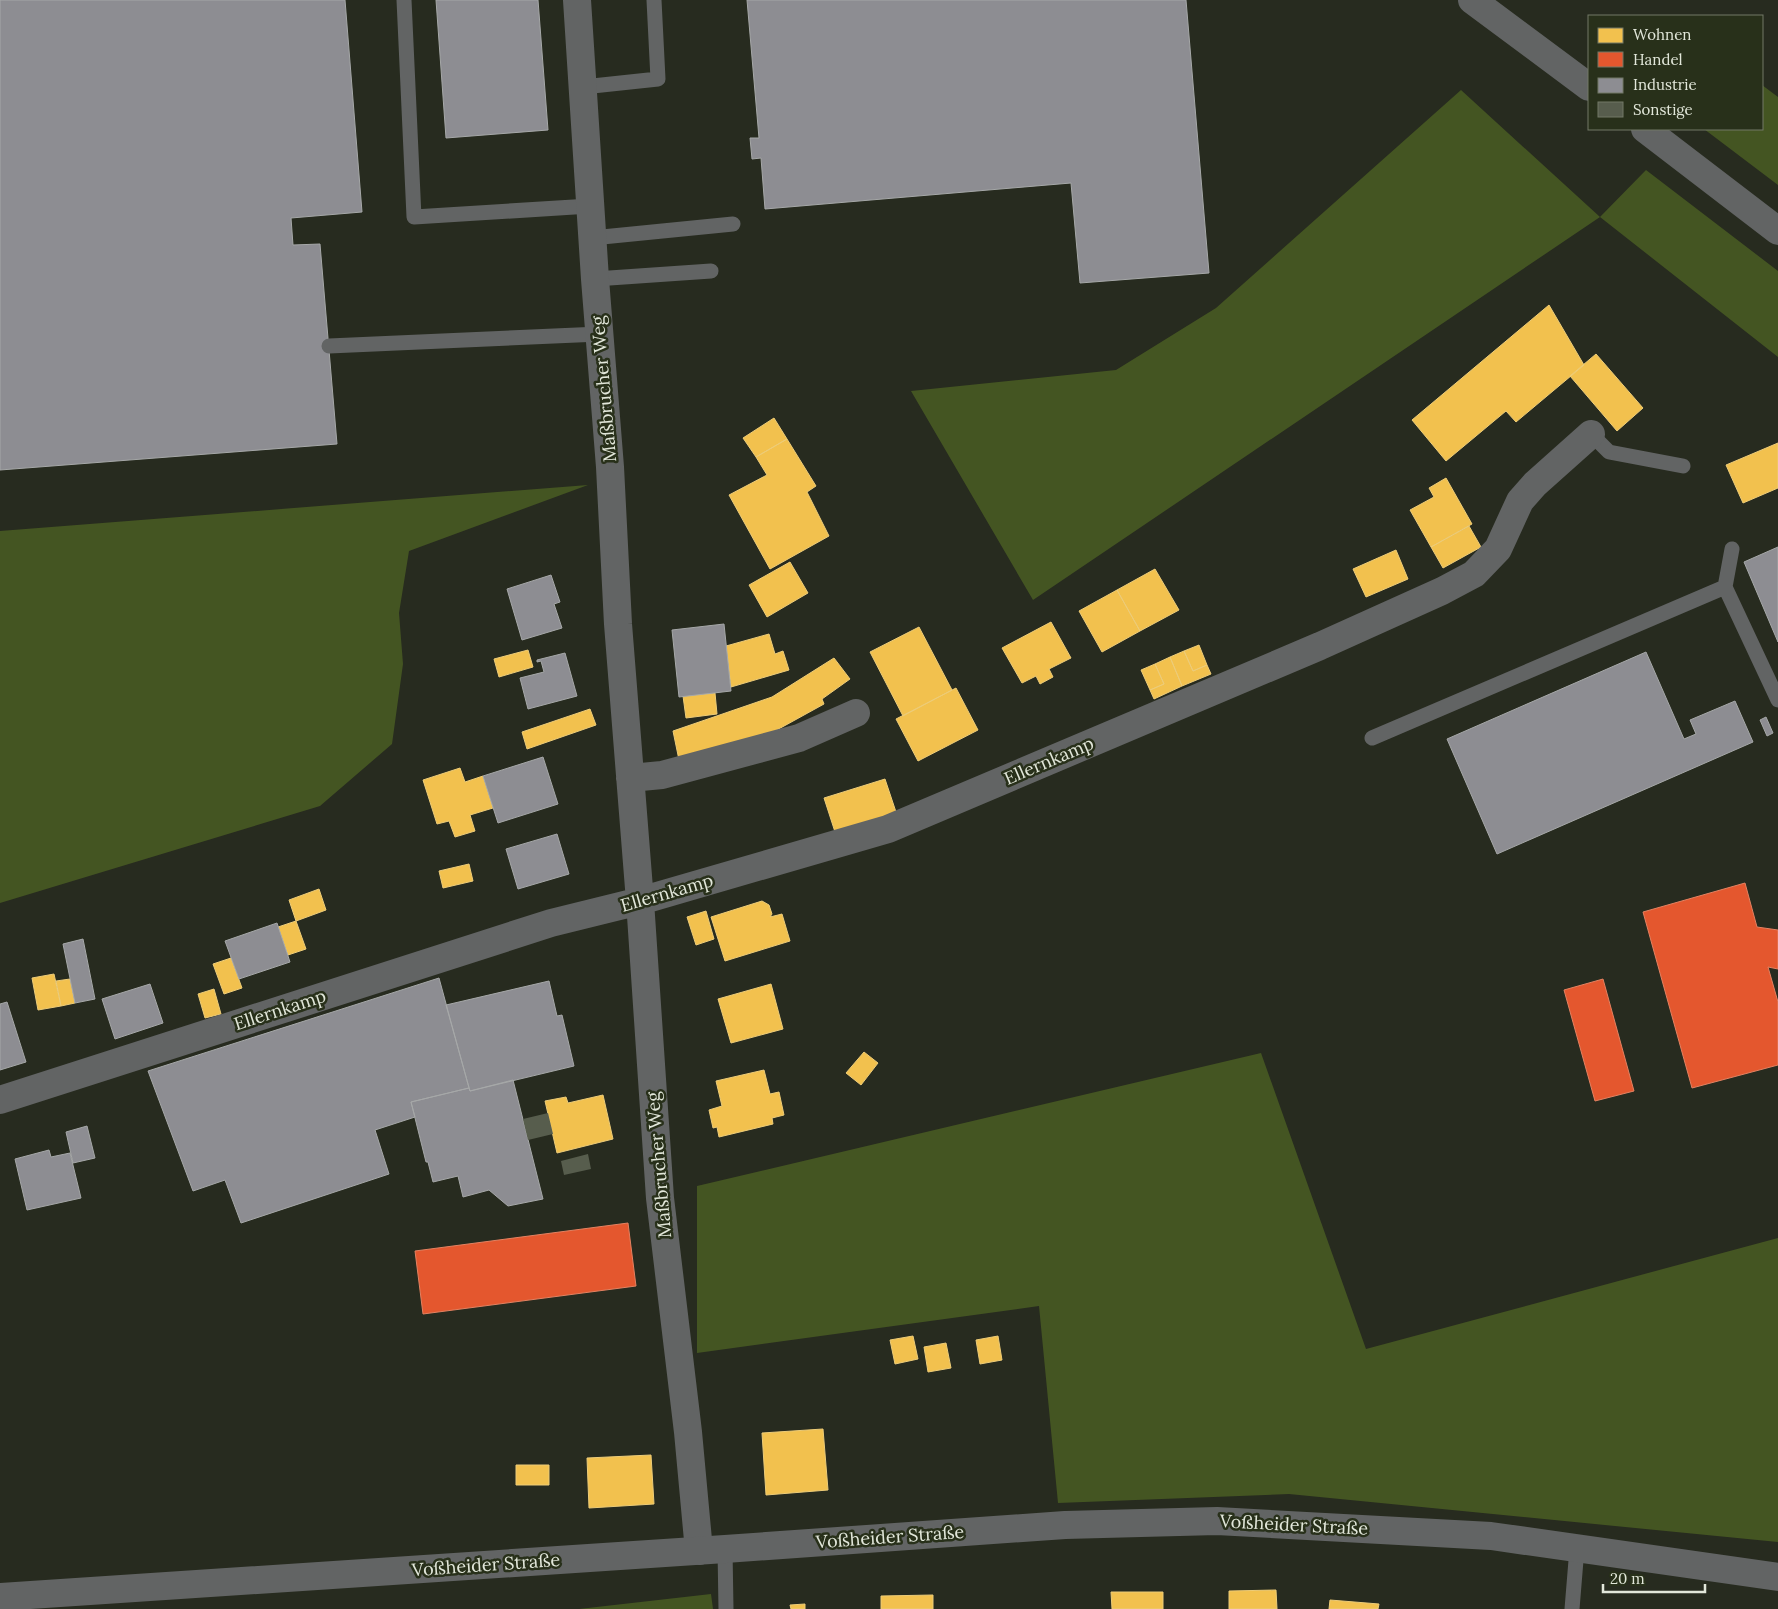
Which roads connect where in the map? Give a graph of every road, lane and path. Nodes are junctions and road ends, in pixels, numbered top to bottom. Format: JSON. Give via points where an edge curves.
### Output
{"nodes":[{"id":1,"x":404,"y":0,"type":"edge"},
{"id":2,"x":577,"y":0,"type":"edge"},
{"id":3,"x":654,"y":0,"type":"edge"},
{"id":4,"x":1472,"y":0,"type":"edge"},
{"id":5,"x":1588,"y":85,"type":"edge"},
{"id":6,"x":582,"y":87,"type":"junction"},
{"id":7,"x":1645,"y":130,"type":"edge"},
{"id":8,"x":590,"y":206,"type":"junction"},
{"id":9,"x":733,"y":224,"type":"dead end"},
{"id":10,"x":1778,"y":231,"type":"edge"},
{"id":11,"x":592,"y":238,"type":"junction"},
{"id":12,"x":711,"y":271,"type":"dead end"},
{"id":13,"x":595,"y":279,"type":"junction"},
{"id":14,"x":600,"y":334,"type":"junction"},
{"id":15,"x":329,"y":346,"type":"dead end"},
{"id":16,"x":1591,"y":434,"type":"joint"},
{"id":17,"x":1683,"y":466,"type":"dead end"},
{"id":18,"x":1732,"y":549,"type":"dead end"},
{"id":19,"x":1725,"y":587,"type":"junction"},
{"id":20,"x":1778,"y":700,"type":"edge"},
{"id":21,"x":856,"y":713,"type":"dead end"},
{"id":22,"x":1372,"y":738,"type":"dead end"},
{"id":23,"x":630,"y":778,"type":"junction"},
{"id":24,"x":640,"y":901,"type":"junction"},
{"id":25,"x":0,"y":1100,"type":"edge"},
{"id":26,"x":1577,"y":1548,"type":"junction"},
{"id":27,"x":712,"y":1550,"type":"junction"},
{"id":28,"x":1778,"y":1577,"type":"edge"},
{"id":29,"x":0,"y":1597,"type":"edge"},
{"id":30,"x":726,"y":1609,"type":"edge"},
{"id":31,"x":1572,"y":1609,"type":"edge"}],
"edges":[{"from":1,"to":8,"type":"lane","via":[[414,216]]},
{"from":2,"to":6,"type":"street","name":"Maßbrucher Weg"},
{"from":3,"to":6,"type":"lane","via":[[658,79]]},
{"from":4,"to":5,"type":"street"},
{"from":6,"to":8,"type":"street","name":"Maßbrucher Weg"},
{"from":7,"to":10,"type":"street"},
{"from":8,"to":11,"type":"street","name":"Maßbrucher Weg"},
{"from":9,"to":11,"type":"lane"},
{"from":11,"to":13,"type":"street","name":"Maßbrucher Weg"},
{"from":12,"to":13,"type":"lane"},
{"from":13,"to":14,"type":"street","name":"Maßbrucher Weg"},
{"from":14,"to":15,"type":"lane"},
{"from":14,"to":23,"type":"street","name":"Maßbrucher Weg"},
{"from":16,"to":17,"type":"lane","via":[[1609,452]]},
{"from":16,"to":24,"type":"street","name":"Ellernkamp","via":[[1520,501],[1498,549],[1474,574],[1442,591],[888,830]]},
{"from":18,"to":19,"type":"lane"},
{"from":19,"to":20,"type":"lane"},
{"from":19,"to":22,"type":"lane"},
{"from":21,"to":23,"type":"street","via":[[799,738],[662,774]]},
{"from":23,"to":24,"type":"street","name":"Maßbrucher Weg"},
{"from":24,"to":25,"type":"street","name":"Ellernkamp","via":[[552,923]]},
{"from":24,"to":27,"type":"street","name":"Maßbrucher Weg","via":[[660,1198],[688,1432]]},
{"from":26,"to":27,"type":"street","name":"Voßheider Straße","via":[[1491,1536],[1217,1520],[1065,1525]]},
{"from":26,"to":28,"type":"street","name":"Voßheider Straße"},
{"from":26,"to":31,"type":"lane"},
{"from":27,"to":29,"type":"street","name":"Voßheider Straße"},
{"from":27,"to":30,"type":"lane"}]}
